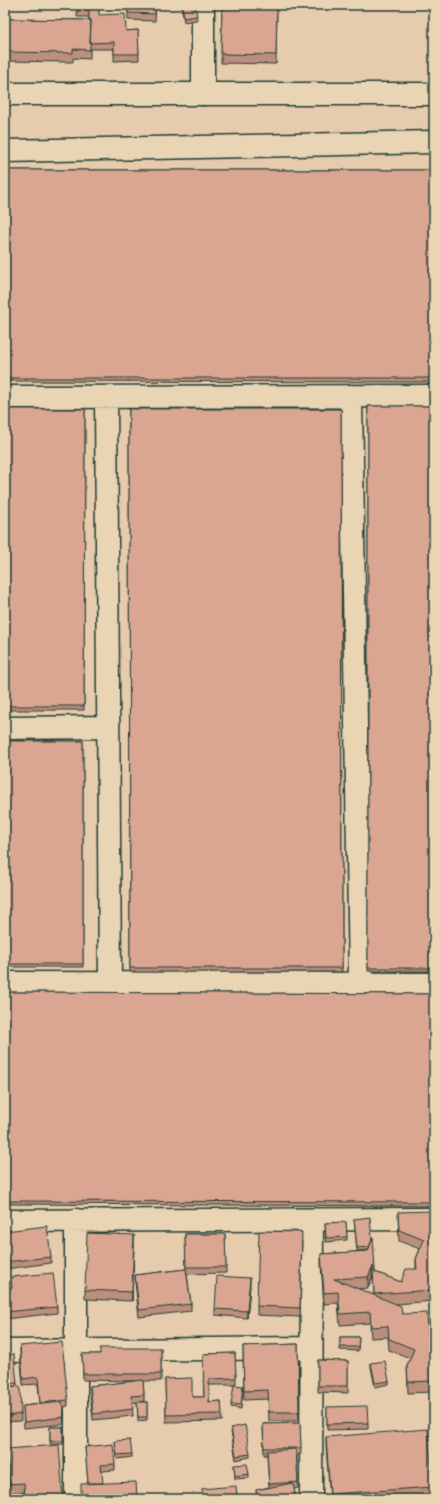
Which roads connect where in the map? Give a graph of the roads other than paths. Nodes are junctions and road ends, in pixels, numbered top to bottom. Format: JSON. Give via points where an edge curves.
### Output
{"nodes":[{"id":1,"x":203,"y":5,"type":"edge"},
{"id":2,"x":5,"y":94,"type":"edge"},
{"id":3,"x":203,"y":94,"type":"junction"},
{"id":4,"x":434,"y":94,"type":"edge"},
{"id":5,"x":434,"y":142,"type":"edge"},
{"id":6,"x":5,"y":151,"type":"edge"},
{"id":7,"x":351,"y":396,"type":"junction"},
{"id":8,"x":434,"y":396,"type":"edge"},
{"id":9,"x":5,"y":397,"type":"edge"},
{"id":10,"x":106,"y":397,"type":"junction"},
{"id":11,"x":108,"y":727,"type":"junction"},
{"id":12,"x":5,"y":728,"type":"edge"},
{"id":13,"x":5,"y":982,"type":"edge"},
{"id":14,"x":110,"y":983,"type":"junction"},
{"id":15,"x":360,"y":984,"type":"junction"},
{"id":16,"x":434,"y":984,"type":"edge"},
{"id":17,"x":434,"y":1219,"type":"edge"},
{"id":18,"x":76,"y":1220,"type":"junction"},
{"id":19,"x":312,"y":1220,"type":"junction"},
{"id":20,"x":5,"y":1221,"type":"edge"},
{"id":21,"x":311,"y":1348,"type":"junction"},
{"id":22,"x":76,"y":1350,"type":"junction"},
{"id":23,"x":5,"y":1351,"type":"edge"},
{"id":24,"x":76,"y":1499,"type":"edge"},
{"id":25,"x":311,"y":1499,"type":"edge"}],
"edges":[{"from":1,"to":3,"type":"street"},
{"from":2,"to":3,"type":"street"},
{"from":3,"to":4,"type":"street"},
{"from":5,"to":6,"type":"street"},
{"from":7,"to":8,"type":"street"},
{"from":7,"to":10,"type":"street"},
{"from":7,"to":15,"type":"street"},
{"from":9,"to":10,"type":"street"},
{"from":10,"to":11,"type":"street"},
{"from":11,"to":12,"type":"street"},
{"from":11,"to":14,"type":"street"},
{"from":13,"to":14,"type":"street"},
{"from":14,"to":15,"type":"street"},
{"from":15,"to":16,"type":"street"},
{"from":17,"to":19,"type":"street"},
{"from":18,"to":19,"type":"street"},
{"from":18,"to":20,"type":"street"},
{"from":18,"to":22,"type":"street"},
{"from":19,"to":21,"type":"street"},
{"from":21,"to":22,"type":"street"},
{"from":21,"to":25,"type":"street"},
{"from":22,"to":23,"type":"street"},
{"from":22,"to":24,"type":"street"}]}
